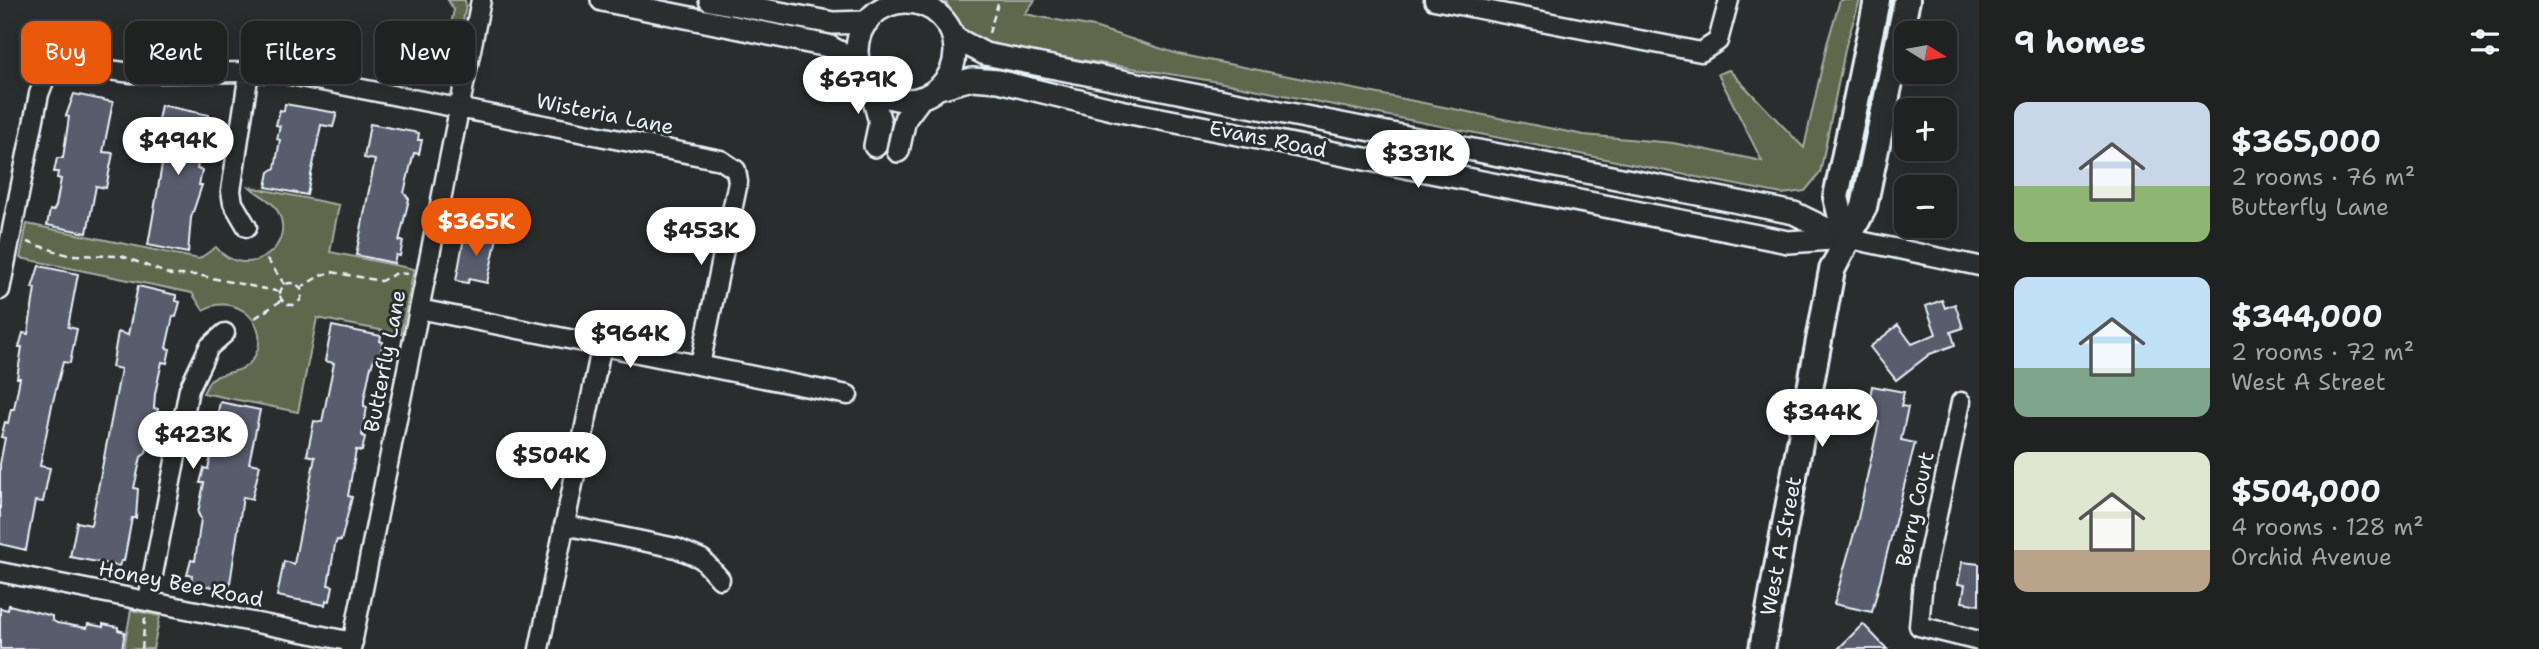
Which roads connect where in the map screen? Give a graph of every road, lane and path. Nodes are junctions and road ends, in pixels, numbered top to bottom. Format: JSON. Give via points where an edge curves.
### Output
{"nodes":[{"id":1,"x":481,"y":0,"type":"edge"},
{"id":2,"x":602,"y":0,"type":"edge"},
{"id":3,"x":710,"y":0,"type":"edge"},
{"id":4,"x":993,"y":0,"type":"edge"},
{"id":5,"x":999,"y":0,"type":"edge"},
{"id":6,"x":1434,"y":0,"type":"edge"},
{"id":7,"x":1728,"y":0,"type":"edge"},
{"id":8,"x":1877,"y":0,"type":"edge"},
{"id":9,"x":1907,"y":0,"type":"edge"},
{"id":10,"x":895,"y":2,"type":"edge"},
{"id":11,"x":995,"y":6,"type":"junction"},
{"id":12,"x":944,"y":18,"type":"edge"},
{"id":13,"x":867,"y":22,"type":"junction"},
{"id":14,"x":989,"y":35,"type":"dead end"},
{"id":15,"x":859,"y":63,"type":"junction"},
{"id":16,"x":241,"y":72,"type":"edge"},
{"id":17,"x":869,"y":83,"type":"junction"},
{"id":18,"x":247,"y":84,"type":"edge"},
{"id":19,"x":344,"y":84,"type":"edge"},
{"id":20,"x":939,"y":88,"type":"junction"},
{"id":21,"x":920,"y":99,"type":"junction"},
{"id":22,"x":459,"y":108,"type":"junction"},
{"id":23,"x":1362,"y":126,"type":"junction"},
{"id":24,"x":876,"y":146,"type":"dead end"},
{"id":25,"x":898,"y":150,"type":"dead end"},
{"id":26,"x":1357,"y":156,"type":"junction"},
{"id":27,"x":247,"y":227,"type":"dead end"},
{"id":28,"x":1846,"y":238,"type":"junction"},
{"id":29,"x":24,"y":241,"type":"dead end"},
{"id":30,"x":267,"y":259,"type":"dead end"},
{"id":31,"x":1979,"y":266,"type":"edge"},
{"id":32,"x":410,"y":274,"type":"dead end"},
{"id":33,"x":285,"y":285,"type":"junction"},
{"id":34,"x":300,"y":288,"type":"junction"},
{"id":35,"x":0,"y":290,"type":"edge"},
{"id":36,"x":280,"y":292,"type":"junction"},
{"id":37,"x":282,"y":300,"type":"junction"},
{"id":38,"x":419,"y":309,"type":"junction"},
{"id":39,"x":256,"y":318,"type":"dead end"},
{"id":40,"x":225,"y":333,"type":"dead end"},
{"id":41,"x":602,"y":344,"type":"junction"},
{"id":42,"x":700,"y":365,"type":"junction"},
{"id":43,"x":848,"y":395,"type":"dead end"},
{"id":44,"x":1961,"y":402,"type":"dead end"},
{"id":45,"x":564,"y":525,"type":"junction"},
{"id":46,"x":0,"y":572,"type":"edge"},
{"id":47,"x":720,"y":579,"type":"dead end"},
{"id":48,"x":147,"y":608,"type":"junction"},
{"id":49,"x":1979,"y":641,"type":"edge"},
{"id":50,"x":352,"y":645,"type":"edge"},
{"id":51,"x":142,"y":649,"type":"edge"},
{"id":52,"x":539,"y":649,"type":"edge"},
{"id":53,"x":1762,"y":649,"type":"edge"}],
"edges":[{"from":1,"to":22,"type":"street","name":"Butterfly Lane"},
{"from":2,"to":15,"type":"street","via":[[828,46]]},
{"from":3,"to":13,"type":"street","via":[[833,23]]},
{"from":4,"to":11,"type":"path"},
{"from":5,"to":11,"type":"path"},
{"from":6,"to":7,"type":"street","via":[[1701,52],[1713,47],[1722,34]]},
{"from":8,"to":28,"type":"main road","via":[[1836,197]]},
{"from":9,"to":28,"type":"main road","name":"West A Street","via":[[1864,207]]},
{"from":10,"to":12,"type":"street","via":[[915,3]]},
{"from":10,"to":13,"type":"street"},
{"from":11,"to":14,"type":"path"},
{"from":12,"to":20,"type":"street","via":[[955,59]]},
{"from":12,"to":23,"type":"street","name":"Evans Road","via":[[971,49],[985,54]]},
{"from":13,"to":15,"type":"street","via":[[858,41]]},
{"from":15,"to":17,"type":"street"},
{"from":16,"to":35,"type":"street","name":"Wisteria Lane","via":[[132,72],[62,64],[49,68],[39,94]]},
{"from":17,"to":21,"type":"street","via":[[887,97]]},
{"from":17,"to":24,"type":"street","via":[[880,122]]},
{"from":18,"to":27,"type":"street","via":[[232,191],[233,203]]},
{"from":19,"to":22,"type":"street","name":"Wisteria Lane"},
{"from":20,"to":21,"type":"street"},
{"from":20,"to":26,"type":"street","name":"Evans Road","via":[[972,79],[998,81],[1120,111]]},
{"from":21,"to":25,"type":"street","via":[[905,119]]},
{"from":22,"to":38,"type":"street","name":"Butterfly Lane"},
{"from":22,"to":42,"type":"street","name":"Wisteria Lane","via":[[721,160],[736,170],[738,182]]},
{"from":23,"to":26,"type":"street"},
{"from":23,"to":28,"type":"street","name":"Evans Road","via":[[1794,212]]},
{"from":26,"to":28,"type":"street","name":"Evans Road","via":[[1788,242]]},
{"from":28,"to":31,"type":"street","name":"Evans Road"},
{"from":28,"to":53,"type":"main road","name":"West A Street","via":[[1832,270]]},
{"from":29,"to":36,"type":"path","via":[[68,255],[113,254],[162,273],[197,275]]},
{"from":30,"to":33,"type":"path"},
{"from":32,"to":34,"type":"path","via":[[397,273],[381,281],[332,272]]},
{"from":33,"to":34,"type":"path"},
{"from":33,"to":36,"type":"path"},
{"from":34,"to":37,"type":"path","via":[[302,298],[297,304],[287,305]]},
{"from":36,"to":37,"type":"path"},
{"from":37,"to":39,"type":"path"},
{"from":38,"to":41,"type":"street"},
{"from":38,"to":50,"type":"street","name":"Butterfly Lane"},
{"from":40,"to":48,"type":"street","via":[[209,347],[189,388]]},
{"from":41,"to":42,"type":"street"},
{"from":41,"to":45,"type":"street"},
{"from":42,"to":43,"type":"street"},
{"from":44,"to":49,"type":"street","name":"Berry Court","via":[[1923,582],[1919,626]]},
{"from":45,"to":47,"type":"street","via":[[676,548],[702,559]]},
{"from":45,"to":52,"type":"street"},
{"from":46,"to":48,"type":"street","name":"Honey Bee Road"},
{"from":48,"to":50,"type":"street","name":"Honey Bee Road"},
{"from":48,"to":51,"type":"path"}]}
